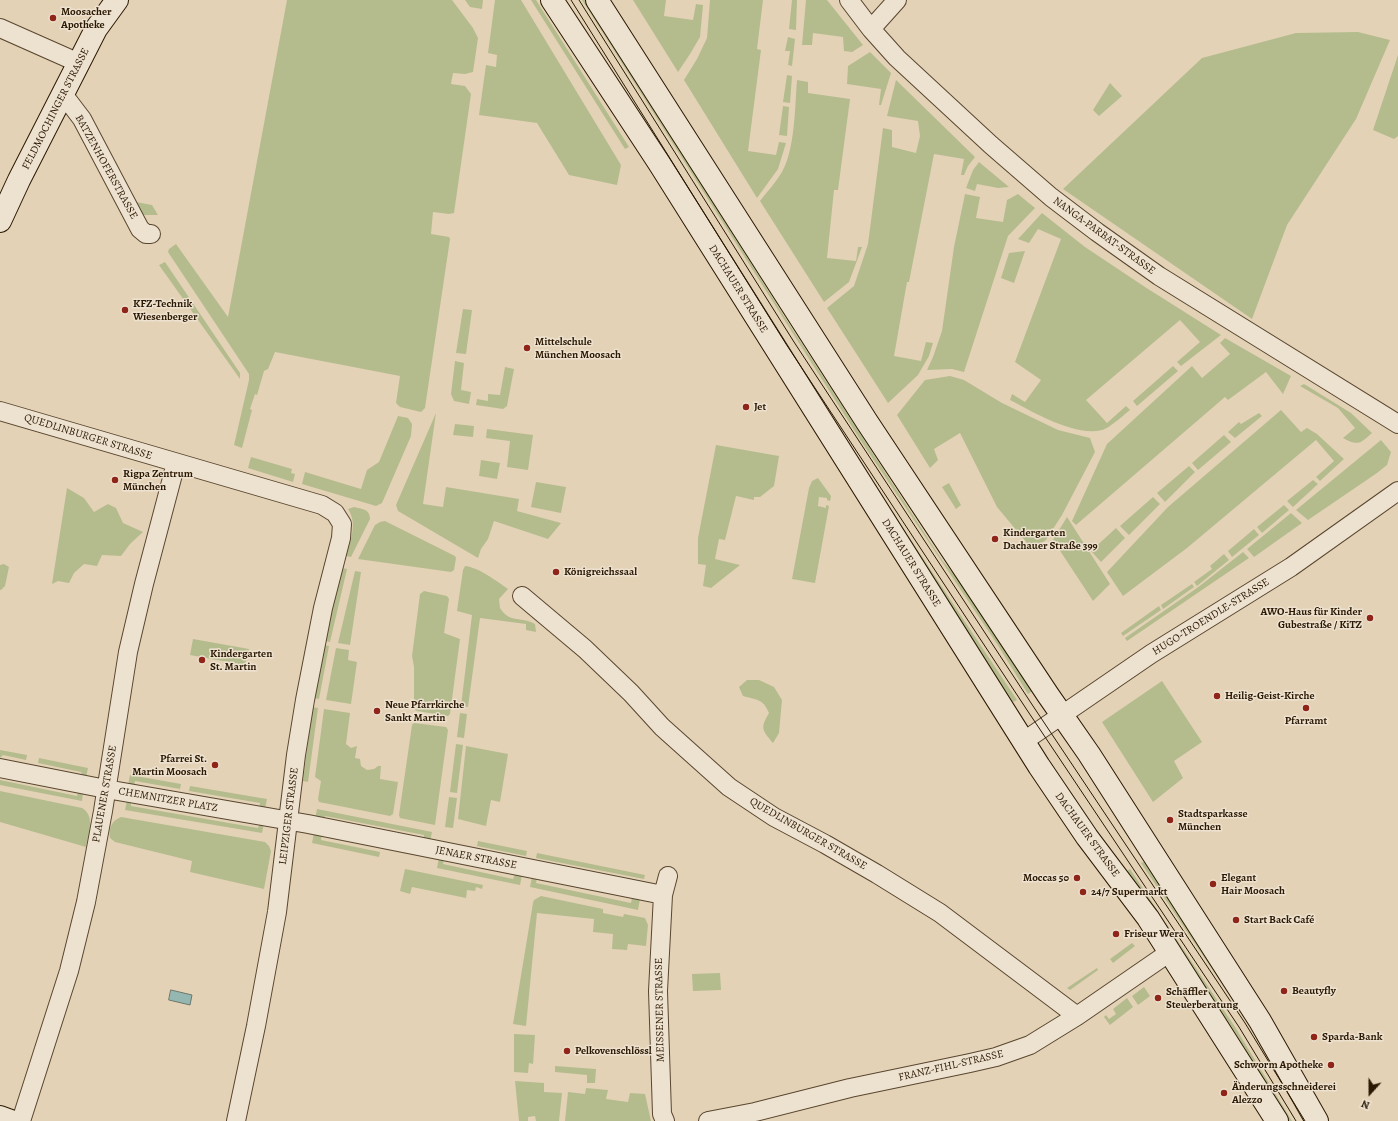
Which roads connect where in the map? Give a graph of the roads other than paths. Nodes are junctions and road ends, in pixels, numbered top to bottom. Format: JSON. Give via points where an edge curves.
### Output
{"nodes":[{"id":1,"x":117,"y":0,"type":"edge"},
{"id":2,"x":552,"y":0,"type":"edge"},
{"id":3,"x":597,"y":0,"type":"edge"},
{"id":4,"x":849,"y":0,"type":"edge"},
{"id":5,"x":897,"y":0,"type":"edge"},
{"id":6,"x":0,"y":28,"type":"edge"},
{"id":7,"x":871,"y":29,"type":"junction"},
{"id":8,"x":79,"y":63,"type":"junction"},
{"id":9,"x":63,"y":94,"type":"junction"},
{"id":10,"x":0,"y":221,"type":"edge"},
{"id":11,"x":151,"y":234,"type":"dead end"},
{"id":12,"x":0,"y":411,"type":"edge"},
{"id":13,"x":1398,"y":424,"type":"edge"},
{"id":14,"x":176,"y":463,"type":"junction"},
{"id":15,"x":1398,"y":491,"type":"edge"},
{"id":16,"x":335,"y":513,"type":"joint"},
{"id":17,"x":522,"y":596,"type":"dead end"},
{"id":18,"x":1062,"y":714,"type":"junction"},
{"id":19,"x":1024,"y":741,"type":"junction"},
{"id":20,"x":0,"y":768,"type":"edge"},
{"id":21,"x":106,"y":789,"type":"junction"},
{"id":22,"x":289,"y":820,"type":"junction"},
{"id":23,"x":668,"y":876,"type":"dead end"},
{"id":24,"x":663,"y":895,"type":"junction"},
{"id":25,"x":1170,"y":952,"type":"junction"},
{"id":26,"x":1077,"y":1016,"type":"junction"},
{"id":27,"x":0,"y":1117,"type":"edge"},
{"id":28,"x":11,"y":1121,"type":"edge"},
{"id":29,"x":21,"y":1121,"type":"edge"},
{"id":30,"x":236,"y":1121,"type":"edge"},
{"id":31,"x":665,"y":1121,"type":"edge"},
{"id":32,"x":708,"y":1121,"type":"edge"},
{"id":33,"x":1277,"y":1121,"type":"edge"},
{"id":34,"x":1317,"y":1121,"type":"edge"}],
"edges":[{"from":1,"to":8,"type":"main road","name":"FELDMOCHINGER STRASSE","via":[[96,29]]},
{"from":2,"to":19,"type":"main road","name":"DACHAUER STRASSE","via":[[659,163]]},
{"from":3,"to":18,"type":"main road","via":[[867,422]]},
{"from":4,"to":7,"type":"street","name":"NANGA-PARBAT-STRASSE"},
{"from":5,"to":7,"type":"street"},
{"from":6,"to":8,"type":"street"},
{"from":7,"to":13,"type":"street","name":"NANGA-PARBAT-STRASSE","via":[[897,58],[991,145],[1051,197],[1097,232],[1159,276]]},
{"from":8,"to":9,"type":"main road","name":"FELDMOCHINGER STRASSE"},
{"from":9,"to":10,"type":"main road","name":"FELDMOCHINGER STRASSE"},
{"from":9,"to":11,"type":"street","name":"BATZENHOFERSTRASSE","via":[[82,120],[140,230]]},
{"from":12,"to":14,"type":"street","name":"QUEDLINBURGER STRASSE"},
{"from":14,"to":16,"type":"street","name":"QUEDLINBURGER STRASSE","via":[[322,505]]},
{"from":14,"to":21,"type":"street","name":"PLAUENER STRASSE","via":[[128,652]]},
{"from":15,"to":18,"type":"street","name":"HUGO-TROENDLE-STRASSE","via":[[1291,567],[1151,654]]},
{"from":16,"to":22,"type":"street","name":"LEIPZIGER STRASSE","via":[[342,524],[341,538],[323,608],[305,700]]},
{"from":17,"to":26,"type":"street","name":"QUEDLINBURGER STRASSE","via":[[585,649],[662,727],[729,787],[774,817],[877,874],[940,913]]},
{"from":18,"to":19,"type":"street","name":"HUGO-TROENDLE-STRASSE"},
{"from":18,"to":34,"type":"main road","via":[[1260,1021]]},
{"from":19,"to":25,"type":"main road","name":"DACHAUER STRASSE","via":[[1087,837],[1144,912]]},
{"from":20,"to":21,"type":"street","name":"CHEMNITZER PLATZ"},
{"from":21,"to":22,"type":"street","name":"CHEMNITZER PLATZ"},
{"from":21,"to":29,"type":"street","name":"PLAUENER STRASSE","via":[[86,902],[69,971]]},
{"from":22,"to":24,"type":"street","name":"JENAER STRASSE"},
{"from":22,"to":30,"type":"street","name":"LEIPZIGER STRASSE","via":[[277,912]]},
{"from":23,"to":24,"type":"street","name":"MEISSENER STRASSE"},
{"from":24,"to":31,"type":"street","name":"MEISSENER STRASSE","via":[[658,991],[662,1114]]},
{"from":25,"to":26,"type":"street","name":"FRANZ-FIHL-STRASSE"},
{"from":25,"to":33,"type":"main road","name":"DACHAUER STRASSE"},
{"from":26,"to":32,"type":"street","name":"FRANZ-FIHL-STRASSE","via":[[1030,1045],[1008,1053]]},
{"from":27,"to":28,"type":"main road"}]}
